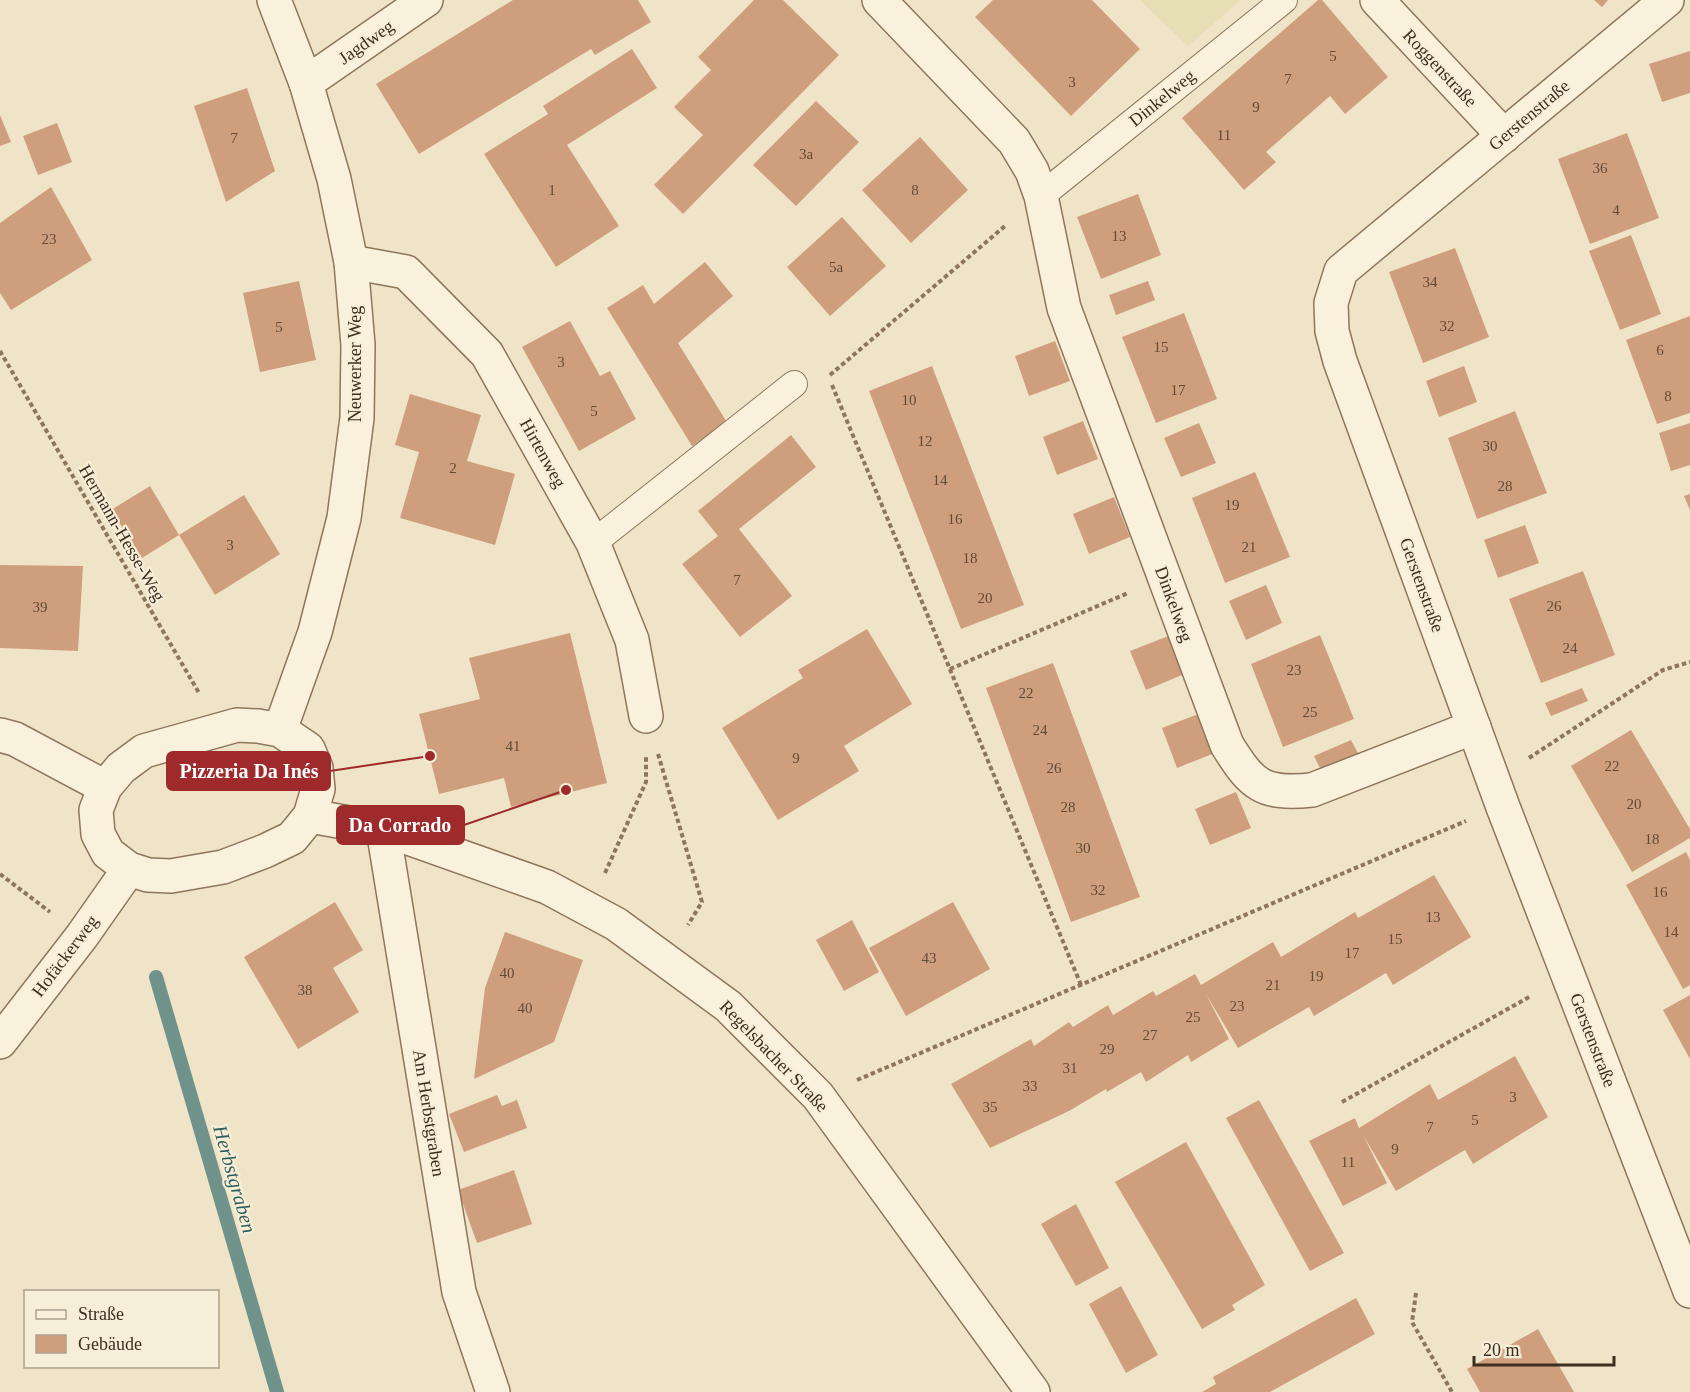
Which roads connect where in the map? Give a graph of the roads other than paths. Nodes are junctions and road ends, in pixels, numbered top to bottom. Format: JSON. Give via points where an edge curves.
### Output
{"nodes":[{"id":1,"x":274,"y":0,"type":"edge"},
{"id":2,"x":426,"y":0,"type":"edge"},
{"id":3,"x":879,"y":0,"type":"edge"},
{"id":4,"x":1284,"y":0,"type":"edge"},
{"id":5,"x":1377,"y":0,"type":"edge"},
{"id":6,"x":1667,"y":0,"type":"edge"},
{"id":7,"x":306,"y":83,"type":"junction"},
{"id":8,"x":1504,"y":136,"type":"junction"},
{"id":9,"x":1041,"y":196,"type":"junction"},
{"id":10,"x":351,"y":262,"type":"junction"},
{"id":11,"x":794,"y":384,"type":"dead end"},
{"id":12,"x":593,"y":543,"type":"junction"},
{"id":13,"x":646,"y":716,"type":"road end"},
{"id":14,"x":1474,"y":727,"type":"junction"},
{"id":15,"x":280,"y":730,"type":"junction"},
{"id":16,"x":0,"y":735,"type":"edge"},
{"id":17,"x":105,"y":787,"type":"junction"},
{"id":18,"x":310,"y":816,"type":"junction"},
{"id":19,"x":382,"y":829,"type":"junction"},
{"id":20,"x":129,"y":869,"type":"junction"},
{"id":21,"x":0,"y":1042,"type":"edge"},
{"id":22,"x":1690,"y":1291,"type":"edge"},
{"id":23,"x":493,"y":1392,"type":"edge"},
{"id":24,"x":1033,"y":1392,"type":"edge"}],
"edges":[{"from":1,"to":7,"type":"street","name":"Neuwerker Weg"},
{"from":2,"to":7,"type":"street","name":"Jagdweg"},
{"from":3,"to":9,"type":"street","name":"Dinkelweg","via":[[1014,141]]},
{"from":4,"to":9,"type":"lane","name":"Dinkelweg"},
{"from":5,"to":8,"type":"street","name":"Roggenstraße"},
{"from":6,"to":8,"type":"street","name":"Gerstenstraße"},
{"from":7,"to":10,"type":"street","name":"Neuwerker Weg","via":[[334,179]]},
{"from":8,"to":14,"type":"street","name":"Gerstenstraße","via":[[1341,271],[1331,303],[1332,331],[1340,361]]},
{"from":9,"to":14,"type":"street","name":"Dinkelweg","via":[[1064,308],[1227,744],[1243,771],[1262,786],[1285,793],[1312,790]]},
{"from":10,"to":12,"type":"street","name":"Hirtenweg","via":[[406,272],[487,354]]},
{"from":10,"to":15,"type":"street","name":"Neuwerker Weg","via":[[358,345],[357,418],[344,518],[315,632]]},
{"from":11,"to":12,"type":"lane"},
{"from":12,"to":13,"type":"street","name":"Hirtenweg","via":[[632,640]]},
{"from":14,"to":22,"type":"street","name":"Gerstenstraße"},
{"from":15,"to":17,"type":"street","via":[[237,725],[144,751],[121,768]]},
{"from":15,"to":18,"type":"street","via":[[308,749],[316,768],[318,789]]},
{"from":16,"to":17,"type":"street","via":[[15,739]]},
{"from":17,"to":20,"type":"street","via":[[96,810],[98,834],[108,853]]},
{"from":18,"to":19,"type":"street","name":"Regelsbacher Straße"},
{"from":18,"to":20,"type":"street","via":[[292,838],[223,867],[171,876]]},
{"from":19,"to":23,"type":"street","name":"Am Herbstgraben","via":[[459,1292]]},
{"from":19,"to":24,"type":"street","name":"Regelsbacher Straße","via":[[547,887],[616,924],[728,1006],[818,1096]]},
{"from":20,"to":21,"type":"street","name":"Hofäckerweg"}]}
